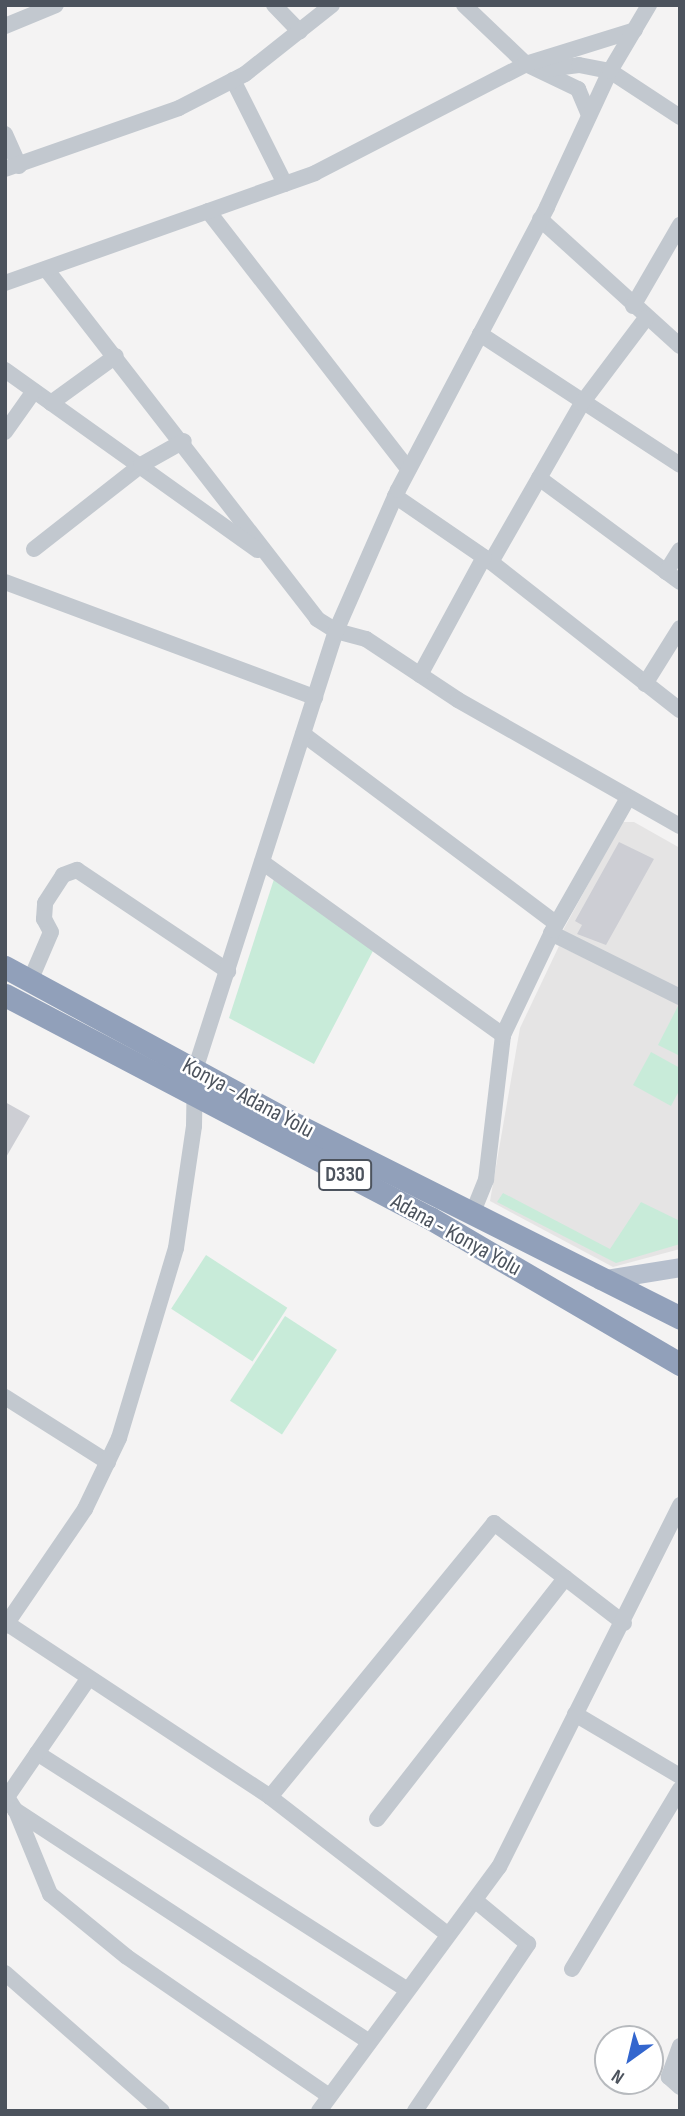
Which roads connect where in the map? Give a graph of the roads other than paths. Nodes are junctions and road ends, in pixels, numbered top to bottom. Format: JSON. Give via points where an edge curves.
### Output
{"nodes":[{"id":1,"x":55,"y":5,"type":"edge"},
{"id":2,"x":274,"y":5,"type":"edge"},
{"id":3,"x":332,"y":5,"type":"edge"},
{"id":4,"x":464,"y":5,"type":"edge"},
{"id":5,"x":649,"y":5,"type":"edge"},
{"id":6,"x":5,"y":26,"type":"edge"},
{"id":7,"x":635,"y":30,"type":"junction"},
{"id":8,"x":300,"y":32,"type":"junction"},
{"id":9,"x":526,"y":64,"type":"junction"},
{"id":10,"x":610,"y":71,"type":"junction"},
{"id":11,"x":541,"y":74,"type":"junction"},
{"id":12,"x":233,"y":80,"type":"junction"},
{"id":13,"x":589,"y":116,"type":"junction"},
{"id":14,"x":680,"y":117,"type":"edge"},
{"id":15,"x":5,"y":134,"type":"edge"},
{"id":16,"x":12,"y":167,"type":"edge"},
{"id":17,"x":285,"y":184,"type":"junction"},
{"id":18,"x":208,"y":211,"type":"junction"},
{"id":19,"x":540,"y":219,"type":"junction"},
{"id":20,"x":677,"y":236,"type":"edge"},
{"id":21,"x":46,"y":269,"type":"junction"},
{"id":22,"x":5,"y":283,"type":"edge"},
{"id":23,"x":633,"y":306,"type":"junction"},
{"id":24,"x":646,"y":318,"type":"junction"},
{"id":25,"x":480,"y":334,"type":"junction"},
{"id":26,"x":680,"y":346,"type":"edge"},
{"id":27,"x":116,"y":356,"type":"junction"},
{"id":28,"x":5,"y":370,"type":"edge"},
{"id":29,"x":34,"y":391,"type":"junction"},
{"id":30,"x":582,"y":402,"type":"junction"},
{"id":31,"x":51,"y":403,"type":"junction"},
{"id":32,"x":5,"y":432,"type":"edge"},
{"id":33,"x":184,"y":441,"type":"junction"},
{"id":34,"x":141,"y":465,"type":"junction"},
{"id":35,"x":680,"y":465,"type":"edge"},
{"id":36,"x":408,"y":469,"type":"junction"},
{"id":37,"x":539,"y":478,"type":"junction"},
{"id":38,"x":395,"y":496,"type":"junction"},
{"id":39,"x":34,"y":549,"type":"dead end"},
{"id":40,"x":680,"y":550,"type":"edge"},
{"id":41,"x":271,"y":559,"type":"junction"},
{"id":42,"x":487,"y":559,"type":"junction"},
{"id":43,"x":666,"y":572,"type":"junction"},
{"id":44,"x":5,"y":582,"type":"edge"},
{"id":45,"x":680,"y":582,"type":"edge"},
{"id":46,"x":680,"y":628,"type":"edge"},
{"id":47,"x":336,"y":631,"type":"junction"},
{"id":48,"x":420,"y":675,"type":"junction"},
{"id":49,"x":645,"y":684,"type":"junction"},
{"id":50,"x":315,"y":697,"type":"junction"},
{"id":51,"x":680,"y":710,"type":"edge"},
{"id":52,"x":303,"y":734,"type":"junction"},
{"id":53,"x":628,"y":800,"type":"junction"},
{"id":54,"x":677,"y":818,"type":"edge"},
{"id":55,"x":262,"y":862,"type":"junction"},
{"id":56,"x":554,"y":928,"type":"junction"},
{"id":57,"x":5,"y":967,"type":"edge"},
{"id":58,"x":228,"y":971,"type":"junction"},
{"id":59,"x":30,"y":981,"type":"junction"},
{"id":60,"x":5,"y":995,"type":"edge"},
{"id":61,"x":680,"y":997,"type":"edge"},
{"id":62,"x":503,"y":1035,"type":"junction"},
{"id":63,"x":195,"y":1070,"type":"junction"},
{"id":64,"x":197,"y":1099,"type":"junction"},
{"id":65,"x":473,"y":1212,"type":"junction"},
{"id":66,"x":680,"y":1267,"type":"edge"},
{"id":67,"x":600,"y":1280,"type":"junction"},
{"id":68,"x":680,"y":1318,"type":"edge"},
{"id":69,"x":680,"y":1330,"type":"edge"},
{"id":70,"x":673,"y":1360,"type":"edge"},
{"id":71,"x":5,"y":1397,"type":"edge"},
{"id":72,"x":108,"y":1462,"type":"junction"},
{"id":73,"x":680,"y":1505,"type":"edge"},
{"id":74,"x":565,"y":1578,"type":"junction"},
{"id":75,"x":624,"y":1623,"type":"junction"},
{"id":76,"x":6,"y":1624,"type":"edge"},
{"id":77,"x":88,"y":1679,"type":"junction"},
{"id":78,"x":575,"y":1714,"type":"junction"},
{"id":79,"x":37,"y":1754,"type":"junction"},
{"id":80,"x":680,"y":1776,"type":"edge"},
{"id":81,"x":680,"y":1789,"type":"edge"},
{"id":82,"x":270,"y":1797,"type":"junction"},
{"id":83,"x":9,"y":1800,"type":"edge"},
{"id":84,"x":377,"y":1819,"type":"dead end"},
{"id":85,"x":477,"y":1902,"type":"junction"},
{"id":86,"x":447,"y":1934,"type":"junction"},
{"id":87,"x":572,"y":1969,"type":"dead end"},
{"id":88,"x":5,"y":1973,"type":"edge"},
{"id":89,"x":407,"y":1989,"type":"junction"},
{"id":90,"x":368,"y":2041,"type":"junction"},
{"id":91,"x":680,"y":2046,"type":"edge"},
{"id":92,"x":680,"y":2087,"type":"edge"},
{"id":93,"x":329,"y":2096,"type":"junction"},
{"id":94,"x":162,"y":2111,"type":"edge"},
{"id":95,"x":319,"y":2111,"type":"edge"},
{"id":96,"x":415,"y":2111,"type":"edge"}],
"edges":[{"from":1,"to":6,"type":"street"},
{"from":2,"to":8,"type":"street"},
{"from":3,"to":8,"type":"street"},
{"from":4,"to":9,"type":"street"},
{"from":5,"to":7,"type":"street"},
{"from":7,"to":9,"type":"street"},
{"from":7,"to":10,"type":"street"},
{"from":8,"to":12,"type":"street"},
{"from":9,"to":11,"type":"street"},
{"from":9,"to":17,"type":"street"},
{"from":10,"to":11,"type":"street","via":[[579,65],[548,68]]},
{"from":10,"to":13,"type":"street"},
{"from":10,"to":14,"type":"street"},
{"from":11,"to":13,"type":"street","via":[[565,78],[578,89]]},
{"from":12,"to":16,"type":"street","via":[[179,108]]},
{"from":12,"to":17,"type":"street"},
{"from":13,"to":19,"type":"street"},
{"from":15,"to":16,"type":"street"},
{"from":17,"to":18,"type":"street"},
{"from":18,"to":21,"type":"street"},
{"from":18,"to":36,"type":"street"},
{"from":19,"to":23,"type":"street"},
{"from":19,"to":25,"type":"street"},
{"from":20,"to":23,"type":"street"},
{"from":21,"to":22,"type":"street"},
{"from":21,"to":27,"type":"street"},
{"from":23,"to":24,"type":"street"},
{"from":24,"to":26,"type":"street"},
{"from":24,"to":30,"type":"street"},
{"from":25,"to":30,"type":"street"},
{"from":25,"to":36,"type":"street"},
{"from":27,"to":31,"type":"street"},
{"from":27,"to":33,"type":"street"},
{"from":28,"to":29,"type":"street"},
{"from":29,"to":31,"type":"street"},
{"from":29,"to":32,"type":"street"},
{"from":30,"to":35,"type":"street"},
{"from":30,"to":37,"type":"street"},
{"from":31,"to":34,"type":"street"},
{"from":33,"to":34,"type":"street"},
{"from":33,"to":41,"type":"street"},
{"from":34,"to":39,"type":"street"},
{"from":34,"to":41,"type":"street"},
{"from":36,"to":38,"type":"street"},
{"from":37,"to":42,"type":"street"},
{"from":37,"to":43,"type":"street"},
{"from":38,"to":42,"type":"street"},
{"from":38,"to":47,"type":"street"},
{"from":40,"to":43,"type":"street"},
{"from":41,"to":47,"type":"street","via":[[317,619]]},
{"from":42,"to":48,"type":"street"},
{"from":42,"to":49,"type":"street"},
{"from":43,"to":45,"type":"street"},
{"from":44,"to":50,"type":"street"},
{"from":46,"to":49,"type":"street"},
{"from":47,"to":48,"type":"street","via":[[366,639]]},
{"from":47,"to":50,"type":"street"},
{"from":48,"to":53,"type":"street"},
{"from":49,"to":51,"type":"street"},
{"from":50,"to":52,"type":"street"},
{"from":52,"to":55,"type":"street"},
{"from":52,"to":56,"type":"street"},
{"from":53,"to":54,"type":"street"},
{"from":53,"to":56,"type":"street"},
{"from":55,"to":58,"type":"street"},
{"from":55,"to":62,"type":"street"},
{"from":56,"to":61,"type":"street"},
{"from":56,"to":62,"type":"street"},
{"from":57,"to":59,"type":"highway","name":"Konya - Adana Yolu","number":"D330"},
{"from":58,"to":59,"type":"street","via":[[77,870],[64,875],[45,903],[44,919],[51,932]]},
{"from":58,"to":63,"type":"street"},
{"from":59,"to":63,"type":"highway","name":"Konya - Adana Yolu","number":"D330"},
{"from":60,"to":64,"type":"highway","name":"Adana - Konya Yolu","number":"D330"},
{"from":62,"to":65,"type":"street","via":[[486,1180]]},
{"from":63,"to":64,"type":"street"},
{"from":63,"to":65,"type":"highway","name":"Konya - Adana Yolu","number":"D330"},
{"from":64,"to":70,"type":"highway","name":"Adana - Konya Yolu","number":"D330","via":[[430,1218]]},
{"from":64,"to":72,"type":"street","via":[[177,1248]]},
{"from":65,"to":67,"type":"highway","name":"Konya - Adana Yolu","number":"D330"},
{"from":66,"to":67,"type":"main road"},
{"from":67,"to":68,"type":"highway","name":"Konya - Adana Yolu","number":"D330"},
{"from":69,"to":70,"type":"highway"},
{"from":71,"to":72,"type":"street"},
{"from":72,"to":76,"type":"street","via":[[85,1509]]},
{"from":73,"to":75,"type":"street"},
{"from":74,"to":75,"type":"street"},
{"from":74,"to":82,"type":"street","via":[[494,1524]]},
{"from":74,"to":84,"type":"street"},
{"from":75,"to":78,"type":"street"},
{"from":76,"to":77,"type":"street"},
{"from":77,"to":79,"type":"street"},
{"from":77,"to":82,"type":"street"},
{"from":78,"to":80,"type":"street"},
{"from":78,"to":85,"type":"street"},
{"from":79,"to":83,"type":"street"},
{"from":79,"to":89,"type":"street"},
{"from":81,"to":87,"type":"street"},
{"from":82,"to":86,"type":"street"},
{"from":83,"to":90,"type":"street"},
{"from":83,"to":93,"type":"street","via":[[50,1894],[127,1957]]},
{"from":85,"to":86,"type":"street"},
{"from":85,"to":96,"type":"street","via":[[528,1944]]},
{"from":86,"to":89,"type":"street"},
{"from":88,"to":94,"type":"street"},
{"from":89,"to":90,"type":"street"},
{"from":90,"to":93,"type":"street"},
{"from":91,"to":92,"type":"street","via":[[668,2077]]},
{"from":93,"to":95,"type":"street"}]}
